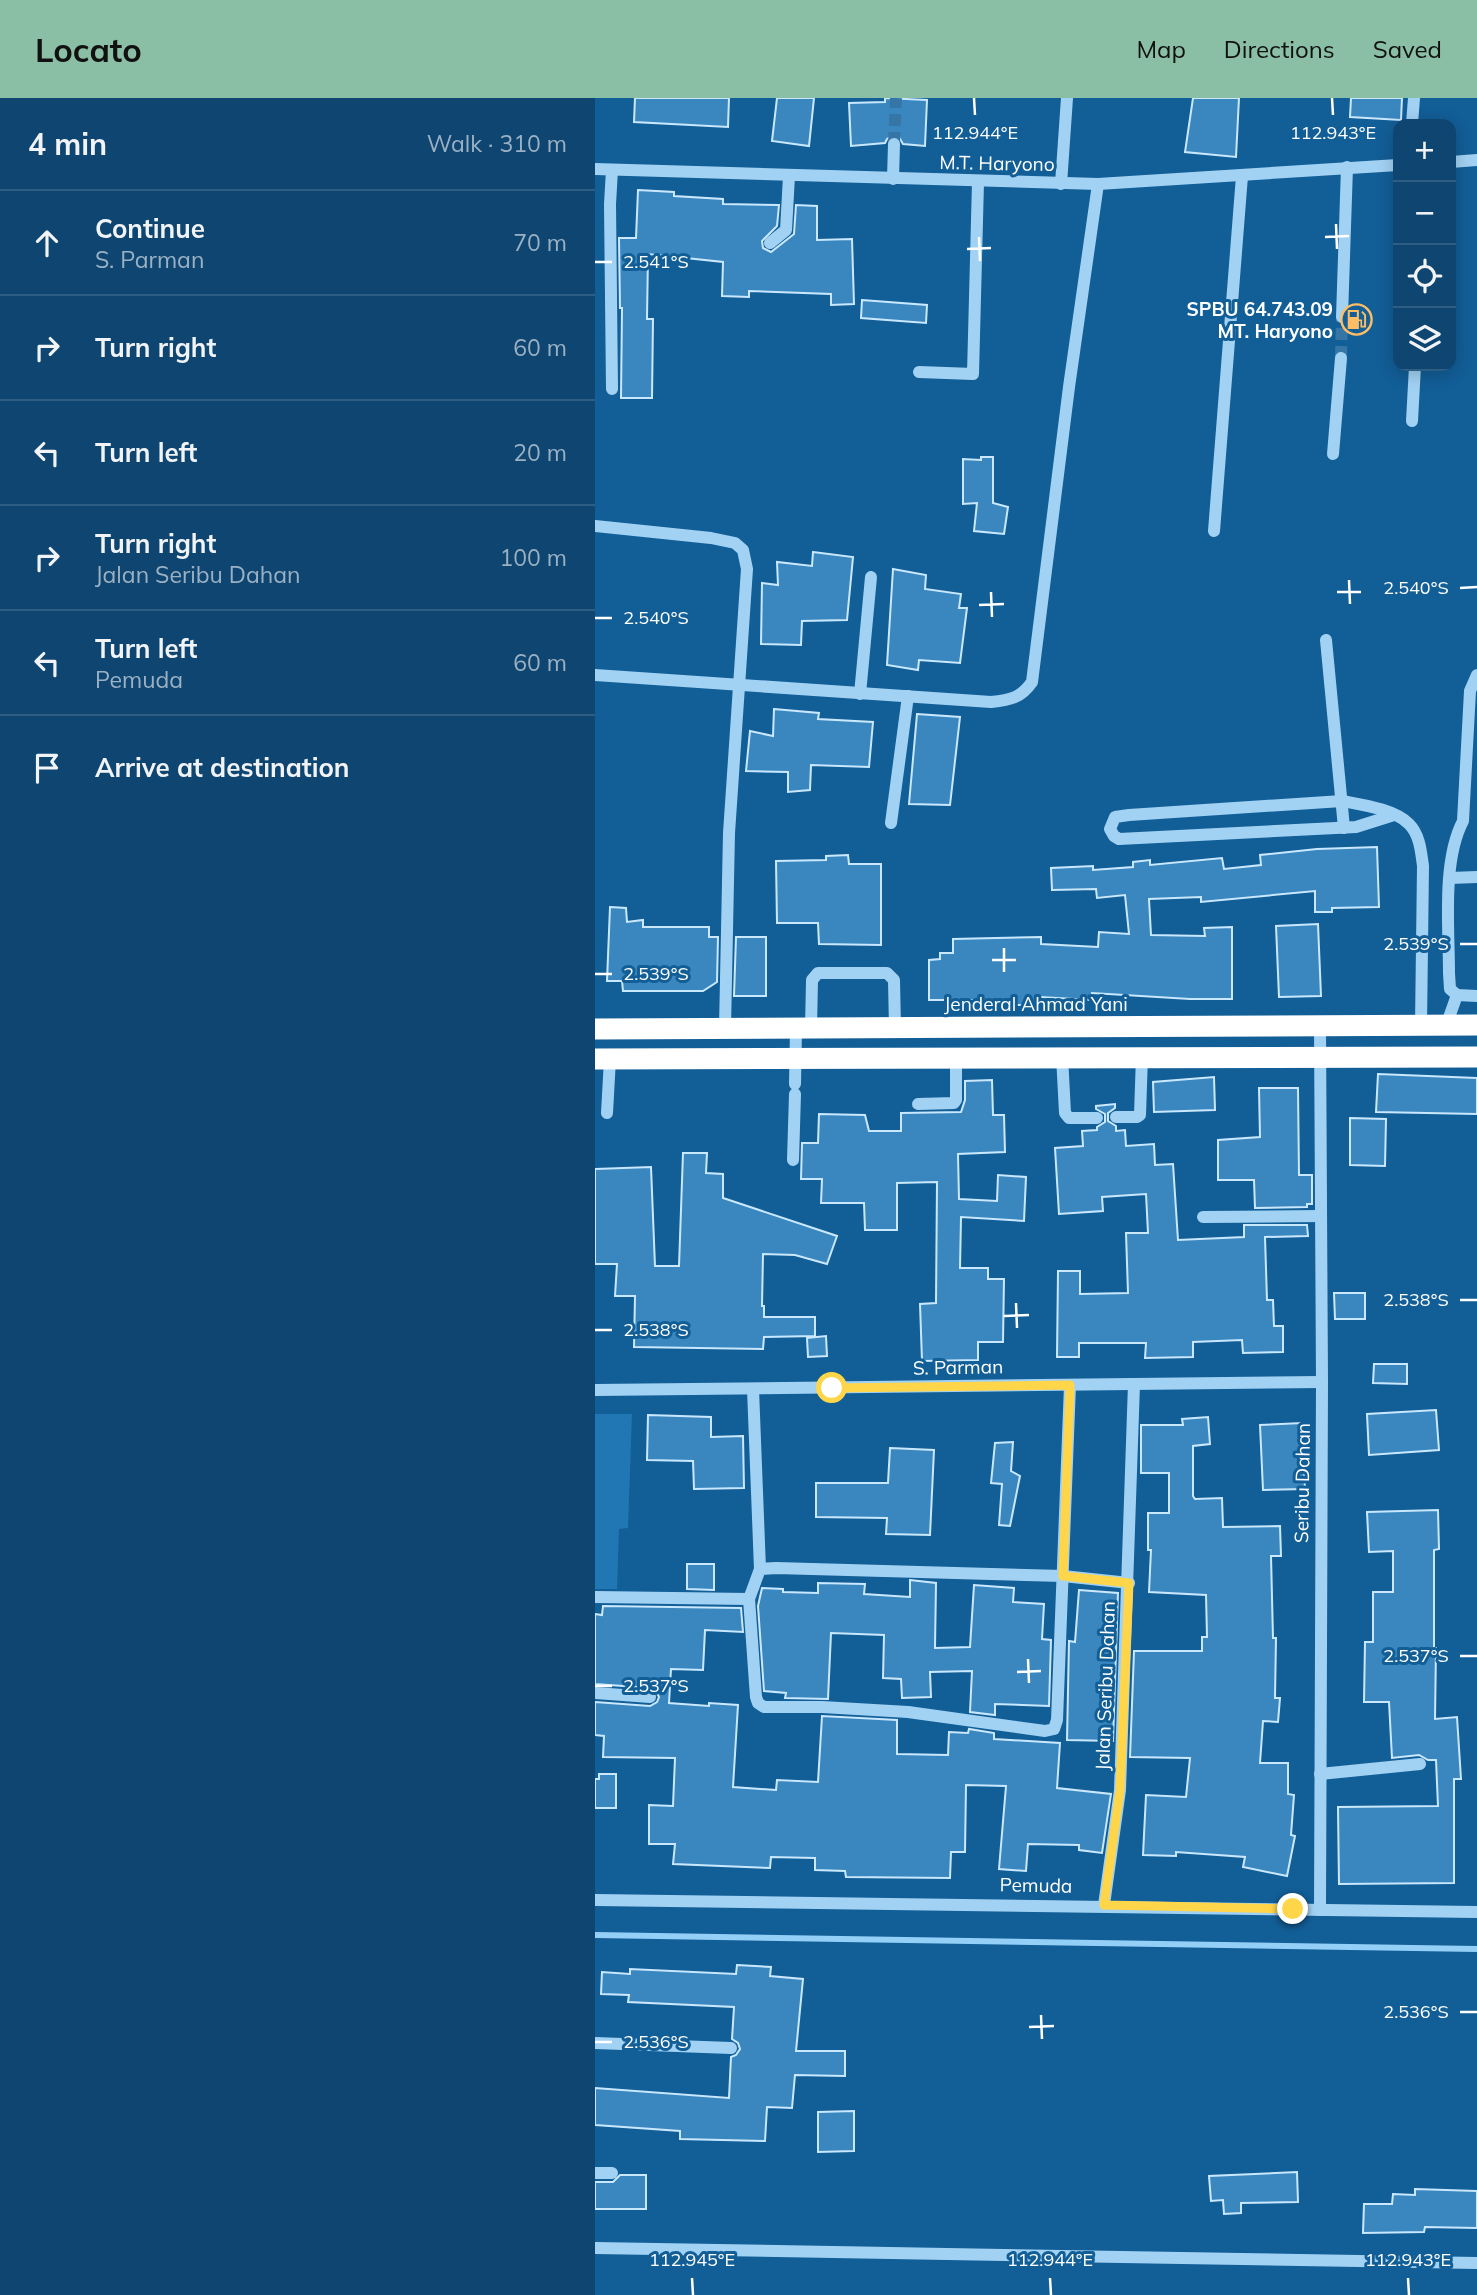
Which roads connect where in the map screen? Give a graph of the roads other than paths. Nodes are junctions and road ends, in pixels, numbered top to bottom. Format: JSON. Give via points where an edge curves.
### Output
{"nodes":[{"id":1,"x":1067,"y":98,"type":"edge"},
{"id":2,"x":1414,"y":98,"type":"edge"},
{"id":3,"x":1412,"y":119,"type":"edge"},
{"id":4,"x":894,"y":144,"type":"tunnel mouth"},
{"id":5,"x":1477,"y":160,"type":"edge"},
{"id":6,"x":1456,"y":162,"type":"edge"},
{"id":7,"x":1393,"y":165,"type":"edge"},
{"id":8,"x":1347,"y":167,"type":"junction"},
{"id":9,"x":595,"y":169,"type":"edge"},
{"id":10,"x":612,"y":170,"type":"junction"},
{"id":11,"x":789,"y":176,"type":"junction"},
{"id":12,"x":1242,"y":176,"type":"junction"},
{"id":13,"x":893,"y":179,"type":"junction"},
{"id":14,"x":978,"y":182,"type":"junction"},
{"id":15,"x":1061,"y":184,"type":"junction"},
{"id":16,"x":1098,"y":184,"type":"junction"},
{"id":17,"x":770,"y":243,"type":"dead end"},
{"id":18,"x":1342,"y":317,"type":"tunnel mouth"},
{"id":19,"x":1341,"y":358,"type":"tunnel mouth"},
{"id":20,"x":1415,"y":371,"type":"edge"},
{"id":21,"x":919,"y":372,"type":"dead end"},
{"id":22,"x":612,"y":389,"type":"dead end"},
{"id":23,"x":1412,"y":421,"type":"dead end"},
{"id":24,"x":1333,"y":454,"type":"dead end"},
{"id":25,"x":595,"y":526,"type":"edge"},
{"id":26,"x":1214,"y":531,"type":"dead end"},
{"id":27,"x":871,"y":577,"type":"dead end"},
{"id":28,"x":1326,"y":640,"type":"dead end"},
{"id":29,"x":1477,"y":675,"type":"edge"},
{"id":30,"x":595,"y":676,"type":"edge"},
{"id":31,"x":739,"y":685,"type":"junction"},
{"id":32,"x":860,"y":694,"type":"junction"},
{"id":33,"x":908,"y":696,"type":"junction"},
{"id":34,"x":1342,"y":801,"type":"junction"},
{"id":35,"x":1394,"y":815,"type":"junction"},
{"id":36,"x":891,"y":823,"type":"dead end"},
{"id":37,"x":1344,"y":828,"type":"junction"},
{"id":38,"x":1450,"y":877,"type":"junction"},
{"id":39,"x":1477,"y":877,"type":"edge"},
{"id":40,"x":1457,"y":995,"type":"junction"},
{"id":41,"x":1477,"y":996,"type":"edge"},
{"id":42,"x":1477,"y":1025,"type":"edge"},
{"id":43,"x":1320,"y":1026,"type":"junction"},
{"id":44,"x":1421,"y":1026,"type":"junction"},
{"id":45,"x":1446,"y":1026,"type":"junction"},
{"id":46,"x":725,"y":1028,"type":"junction"},
{"id":47,"x":803,"y":1028,"type":"junction"},
{"id":48,"x":895,"y":1028,"type":"junction"},
{"id":49,"x":595,"y":1029,"type":"edge"},
{"id":50,"x":956,"y":1056,"type":"junction"},
{"id":51,"x":1062,"y":1056,"type":"junction"},
{"id":52,"x":1142,"y":1056,"type":"junction"},
{"id":53,"x":1322,"y":1056,"type":"junction"},
{"id":54,"x":795,"y":1057,"type":"junction"},
{"id":55,"x":1477,"y":1057,"type":"edge"},
{"id":56,"x":602,"y":1059,"type":"edge"},
{"id":57,"x":918,"y":1104,"type":"dead end"},
{"id":58,"x":607,"y":1114,"type":"dead end"},
{"id":59,"x":1115,"y":1117,"type":"dead end"},
{"id":60,"x":1097,"y":1118,"type":"dead end"},
{"id":61,"x":793,"y":1160,"type":"dead end"},
{"id":62,"x":1321,"y":1216,"type":"junction"},
{"id":63,"x":1203,"y":1217,"type":"dead end"},
{"id":64,"x":1322,"y":1382,"type":"junction"},
{"id":65,"x":1134,"y":1384,"type":"junction"},
{"id":66,"x":1070,"y":1385,"type":"junction"},
{"id":67,"x":753,"y":1389,"type":"junction"},
{"id":68,"x":595,"y":1390,"type":"edge"},
{"id":69,"x":760,"y":1569,"type":"junction"},
{"id":70,"x":1063,"y":1576,"type":"junction"},
{"id":71,"x":1129,"y":1583,"type":"junction"},
{"id":72,"x":595,"y":1597,"type":"edge"},
{"id":73,"x":749,"y":1600,"type":"junction"},
{"id":74,"x":595,"y":1693,"type":"edge"},
{"id":75,"x":650,"y":1697,"type":"dead end"},
{"id":76,"x":1420,"y":1764,"type":"dead end"},
{"id":77,"x":1320,"y":1774,"type":"junction"},
{"id":78,"x":595,"y":1900,"type":"edge"},
{"id":79,"x":1104,"y":1905,"type":"junction"},
{"id":80,"x":1320,"y":1910,"type":"junction"},
{"id":81,"x":1477,"y":1912,"type":"edge"},
{"id":82,"x":595,"y":2043,"type":"edge"},
{"id":83,"x":730,"y":2048,"type":"dead end"},
{"id":84,"x":595,"y":2173,"type":"edge"},
{"id":85,"x":612,"y":2173,"type":"dead end"},
{"id":86,"x":595,"y":2248,"type":"edge"},
{"id":87,"x":1477,"y":2263,"type":"edge"}],
"edges":[{"from":1,"to":15,"type":"street"},
{"from":2,"to":3,"type":"street"},
{"from":4,"to":13,"type":"street"},
{"from":5,"to":6,"type":"street"},
{"from":7,"to":8,"type":"street","name":"M.T. Haryono"},
{"from":8,"to":12,"type":"street","name":"M.T. Haryono"},
{"from":8,"to":18,"type":"street"},
{"from":9,"to":10,"type":"street","name":"M.T. Haryono"},
{"from":10,"to":11,"type":"street","name":"M.T. Haryono"},
{"from":10,"to":22,"type":"street"},
{"from":11,"to":13,"type":"street","name":"M.T. Haryono"},
{"from":11,"to":17,"type":"street","via":[[786,230]]},
{"from":12,"to":16,"type":"street","name":"M.T. Haryono"},
{"from":12,"to":26,"type":"street"},
{"from":13,"to":14,"type":"street","name":"M.T. Haryono"},
{"from":14,"to":15,"type":"street","name":"M.T. Haryono"},
{"from":14,"to":21,"type":"street","via":[[973,374]]},
{"from":15,"to":16,"type":"street","name":"M.T. Haryono"},
{"from":16,"to":33,"type":"street","via":[[1032,682],[1024,694],[1010,700]]},
{"from":19,"to":24,"type":"street"},
{"from":20,"to":23,"type":"street"},
{"from":25,"to":31,"type":"street","via":[[711,538],[743,550],[747,569]]},
{"from":27,"to":32,"type":"street"},
{"from":28,"to":34,"type":"street"},
{"from":29,"to":38,"type":"street","via":[[1471,691],[1463,821],[1451,854]]},
{"from":30,"to":31,"type":"street"},
{"from":31,"to":32,"type":"street"},
{"from":31,"to":46,"type":"street","via":[[729,833]]},
{"from":32,"to":33,"type":"street"},
{"from":33,"to":36,"type":"street"},
{"from":34,"to":35,"type":"street"},
{"from":34,"to":37,"type":"street"},
{"from":34,"to":37,"type":"street","via":[[1129,815],[1115,817],[1110,829],[1119,839]]},
{"from":35,"to":37,"type":"street"},
{"from":35,"to":44,"type":"street","via":[[1410,825],[1423,866]]},
{"from":38,"to":39,"type":"street"},
{"from":38,"to":40,"type":"street","via":[[1449,973],[1450,989]]},
{"from":40,"to":41,"type":"street"},
{"from":40,"to":45,"type":"street"},
{"from":42,"to":45,"type":"highway","name":"Jenderal Ahmad Yani"},
{"from":43,"to":44,"type":"highway","name":"Jenderal Ahmad Yani"},
{"from":43,"to":48,"type":"highway","name":"Jenderal Ahmad Yani"},
{"from":43,"to":53,"type":"street","name":"Seribu Dahan"},
{"from":44,"to":45,"type":"highway","name":"Jenderal Ahmad Yani"},
{"from":46,"to":47,"type":"highway","name":"Jenderal Ahmad Yani"},
{"from":46,"to":49,"type":"highway","name":"Jenderal Ahmad Yani"},
{"from":47,"to":48,"type":"highway","name":"Jenderal Ahmad Yani"},
{"from":47,"to":48,"type":"street","via":[[812,979],[818,973],[887,973],[894,980]]},
{"from":47,"to":54,"type":"street"},
{"from":50,"to":51,"type":"highway"},
{"from":50,"to":54,"type":"highway"},
{"from":50,"to":57,"type":"street","via":[[954,1103]]},
{"from":51,"to":52,"type":"highway"},
{"from":51,"to":60,"type":"street","via":[[1065,1113],[1069,1118]]},
{"from":52,"to":53,"type":"highway"},
{"from":52,"to":59,"type":"street","via":[[1140,1115]]},
{"from":53,"to":55,"type":"highway"},
{"from":53,"to":62,"type":"street","name":"Seribu Dahan"},
{"from":54,"to":56,"type":"highway"},
{"from":54,"to":61,"type":"street"},
{"from":56,"to":58,"type":"street"},
{"from":62,"to":63,"type":"street"},
{"from":62,"to":64,"type":"street","name":"Seribu Dahan"},
{"from":64,"to":65,"type":"street","name":"S. Parman"},
{"from":64,"to":77,"type":"street","name":"Seribu Dahan"},
{"from":65,"to":66,"type":"street","name":"S. Parman"},
{"from":65,"to":71,"type":"street","name":"Jalan Seribu Dahan"},
{"from":66,"to":67,"type":"street","name":"S. Parman"},
{"from":66,"to":70,"type":"street"},
{"from":67,"to":68,"type":"street","name":"S. Parman"},
{"from":67,"to":69,"type":"street"},
{"from":69,"to":70,"type":"street"},
{"from":69,"to":73,"type":"street"},
{"from":70,"to":71,"type":"street"},
{"from":70,"to":73,"type":"street","via":[[1057,1720],[1054,1729],[1045,1731],[908,1712],[764,1707],[756,1697]]},
{"from":71,"to":79,"type":"street","name":"Jalan Seribu Dahan","via":[[1120,1790]]},
{"from":72,"to":73,"type":"street"},
{"from":74,"to":75,"type":"street"},
{"from":76,"to":77,"type":"street"},
{"from":77,"to":80,"type":"street","name":"Seribu Dahan"},
{"from":78,"to":79,"type":"street","name":"Pemuda"},
{"from":79,"to":80,"type":"street","name":"Pemuda"},
{"from":80,"to":81,"type":"street","name":"Pemuda"},
{"from":82,"to":83,"type":"street"},
{"from":84,"to":85,"type":"street"},
{"from":86,"to":87,"type":"street"}]}
